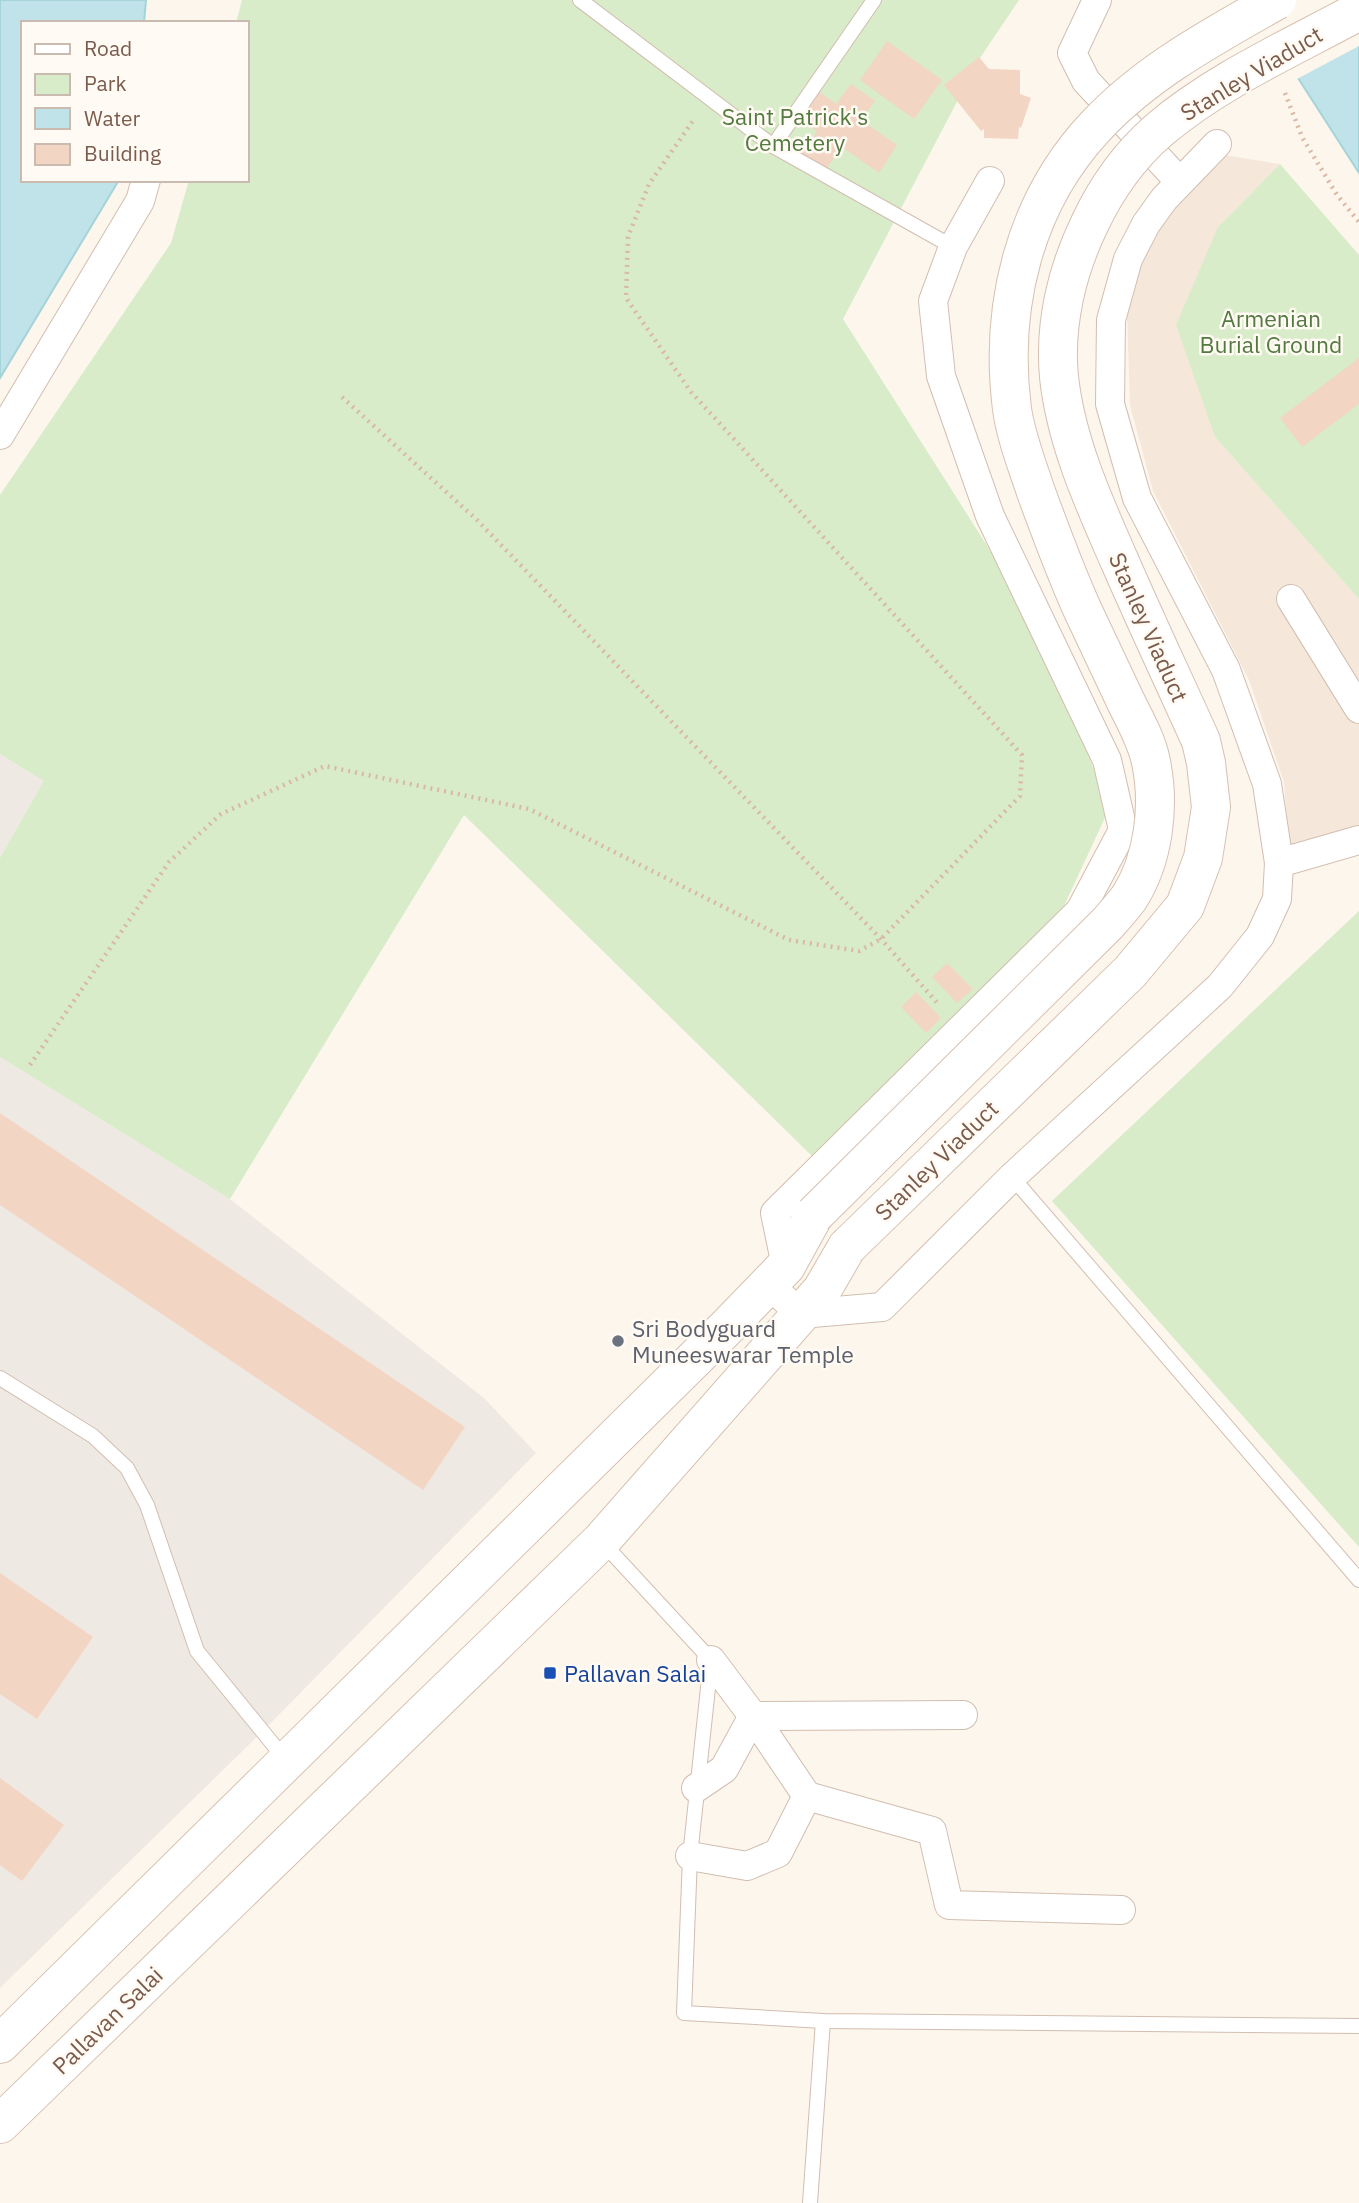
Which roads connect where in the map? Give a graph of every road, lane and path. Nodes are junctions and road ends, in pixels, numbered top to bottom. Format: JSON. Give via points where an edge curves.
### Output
{"nodes":[{"id":1,"x":580,"y":0,"type":"edge"},
{"id":2,"x":874,"y":0,"type":"edge"},
{"id":3,"x":1097,"y":0,"type":"edge"},
{"id":4,"x":1277,"y":0,"type":"edge"},
{"id":5,"x":1359,"y":11,"type":"edge"},
{"id":6,"x":1282,"y":87,"type":"dead end"},
{"id":7,"x":710,"y":98,"type":"junction"},
{"id":8,"x":1217,"y":144,"type":"dead end"},
{"id":9,"x":773,"y":146,"type":"junction"},
{"id":10,"x":990,"y":181,"type":"dead end"},
{"id":11,"x":145,"y":182,"type":"edge"},
{"id":12,"x":1180,"y":182,"type":"junction"},
{"id":13,"x":1359,"y":222,"type":"edge"},
{"id":14,"x":953,"y":247,"type":"junction"},
{"id":15,"x":342,"y":397,"type":"dead end"},
{"id":16,"x":0,"y":435,"type":"edge"},
{"id":17,"x":1291,"y":599,"type":"dead end"},
{"id":18,"x":1359,"y":709,"type":"edge"},
{"id":19,"x":1359,"y":840,"type":"edge"},
{"id":20,"x":1279,"y":863,"type":"junction"},
{"id":21,"x":881,"y":939,"type":"junction"},
{"id":22,"x":962,"y":1030,"type":"junction"},
{"id":23,"x":30,"y":1065,"type":"dead end"},
{"id":24,"x":1012,"y":1177,"type":"junction"},
{"id":25,"x":847,"y":1247,"type":"joint"},
{"id":26,"x":777,"y":1275,"type":"junction"},
{"id":27,"x":801,"y":1314,"type":"junction"},
{"id":28,"x":0,"y":1378,"type":"edge"},
{"id":29,"x":601,"y":1541,"type":"junction"},
{"id":30,"x":1359,"y":1580,"type":"edge"},
{"id":31,"x":711,"y":1660,"type":"junction"},
{"id":32,"x":964,"y":1715,"type":"dead end"},
{"id":33,"x":753,"y":1716,"type":"junction"},
{"id":34,"x":286,"y":1760,"type":"junction"},
{"id":35,"x":696,"y":1788,"type":"junction"},
{"id":36,"x":807,"y":1796,"type":"junction"},
{"id":37,"x":690,"y":1856,"type":"junction"},
{"id":38,"x":1121,"y":1910,"type":"dead end"},
{"id":39,"x":823,"y":2021,"type":"junction"},
{"id":40,"x":1359,"y":2026,"type":"edge"},
{"id":41,"x":0,"y":2044,"type":"edge"},
{"id":42,"x":0,"y":2124,"type":"edge"},
{"id":43,"x":810,"y":2203,"type":"edge"}],
"edges":[{"from":1,"to":7,"type":"lane"},
{"from":2,"to":9,"type":"lane"},
{"from":3,"to":12,"type":"street","via":[[1072,53],[1086,81]]},
{"from":4,"to":26,"type":"main road","name":"Stanley Viaduct","bridge":true,"via":[[1159,71],[1096,126],[1068,161],[1033,221],[1013,297],[1008,354],[1013,410],[1024,457],[1063,567],[1151,760],[1156,797],[1143,869],[1130,897],[1108,923],[814,1214]]},
{"from":5,"to":25,"type":"main road","name":"Stanley Viaduct","bridge":true,"via":[[1223,85],[1160,129],[1133,155],[1102,197],[1069,273],[1059,376],[1067,419],[1095,505],[1200,741],[1206,764],[1211,807],[1203,858],[1185,906],[1130,972]]},
{"from":6,"to":13,"type":"path","via":[[1302,137]]},
{"from":7,"to":9,"type":"lane"},
{"from":7,"to":21,"type":"path","via":[[649,184],[628,237],[626,298],[691,392],[1022,755],[1020,796]]},
{"from":8,"to":12,"type":"street"},
{"from":9,"to":14,"type":"lane"},
{"from":10,"to":14,"type":"street"},
{"from":11,"to":16,"type":"street","via":[[140,201]]},
{"from":12,"to":20,"type":"street","via":[[1146,224],[1128,259],[1111,320],[1110,404],[1137,498],[1230,683],[1267,784]]},
{"from":14,"to":22,"type":"street","via":[[933,300],[941,376],[990,516],[1107,760],[1123,830],[1080,911]]},
{"from":15,"to":21,"type":"path","via":[[477,520]]},
{"from":17,"to":18,"type":"street"},
{"from":19,"to":20,"type":"street"},
{"from":20,"to":24,"type":"street","via":[[1277,899],[1260,936],[1220,986]]},
{"from":21,"to":22,"type":"path"},
{"from":21,"to":23,"type":"path","via":[[859,951],[789,940],[529,809],[325,765],[221,814],[169,862]]},
{"from":22,"to":26,"type":"street","via":[[775,1213]]},
{"from":24,"to":27,"type":"street","via":[[882,1307]]},
{"from":24,"to":30,"type":"lane"},
{"from":25,"to":27,"type":"main road","name":"Pallavan Salai","via":[[822,1290]]},
{"from":26,"to":27,"type":"street"},
{"from":26,"to":34,"type":"main road"},
{"from":27,"to":29,"type":"main road","name":"Pallavan Salai"},
{"from":28,"to":34,"type":"lane","via":[[93,1436],[127,1468],[147,1505],[197,1651]]},
{"from":29,"to":31,"type":"lane"},
{"from":29,"to":42,"type":"main road","name":"Pallavan Salai"},
{"from":31,"to":33,"type":"street"},
{"from":31,"to":35,"type":"lane"},
{"from":32,"to":33,"type":"street"},
{"from":33,"to":35,"type":"street","via":[[724,1769]]},
{"from":33,"to":36,"type":"street"},
{"from":34,"to":41,"type":"main road"},
{"from":35,"to":37,"type":"lane"},
{"from":36,"to":37,"type":"street","via":[[778,1853],[747,1866]]},
{"from":36,"to":38,"type":"street","via":[[932,1831],[949,1905]]},
{"from":37,"to":39,"type":"lane","via":[[684,2013]]},
{"from":39,"to":40,"type":"lane"},
{"from":39,"to":43,"type":"lane"}]}
